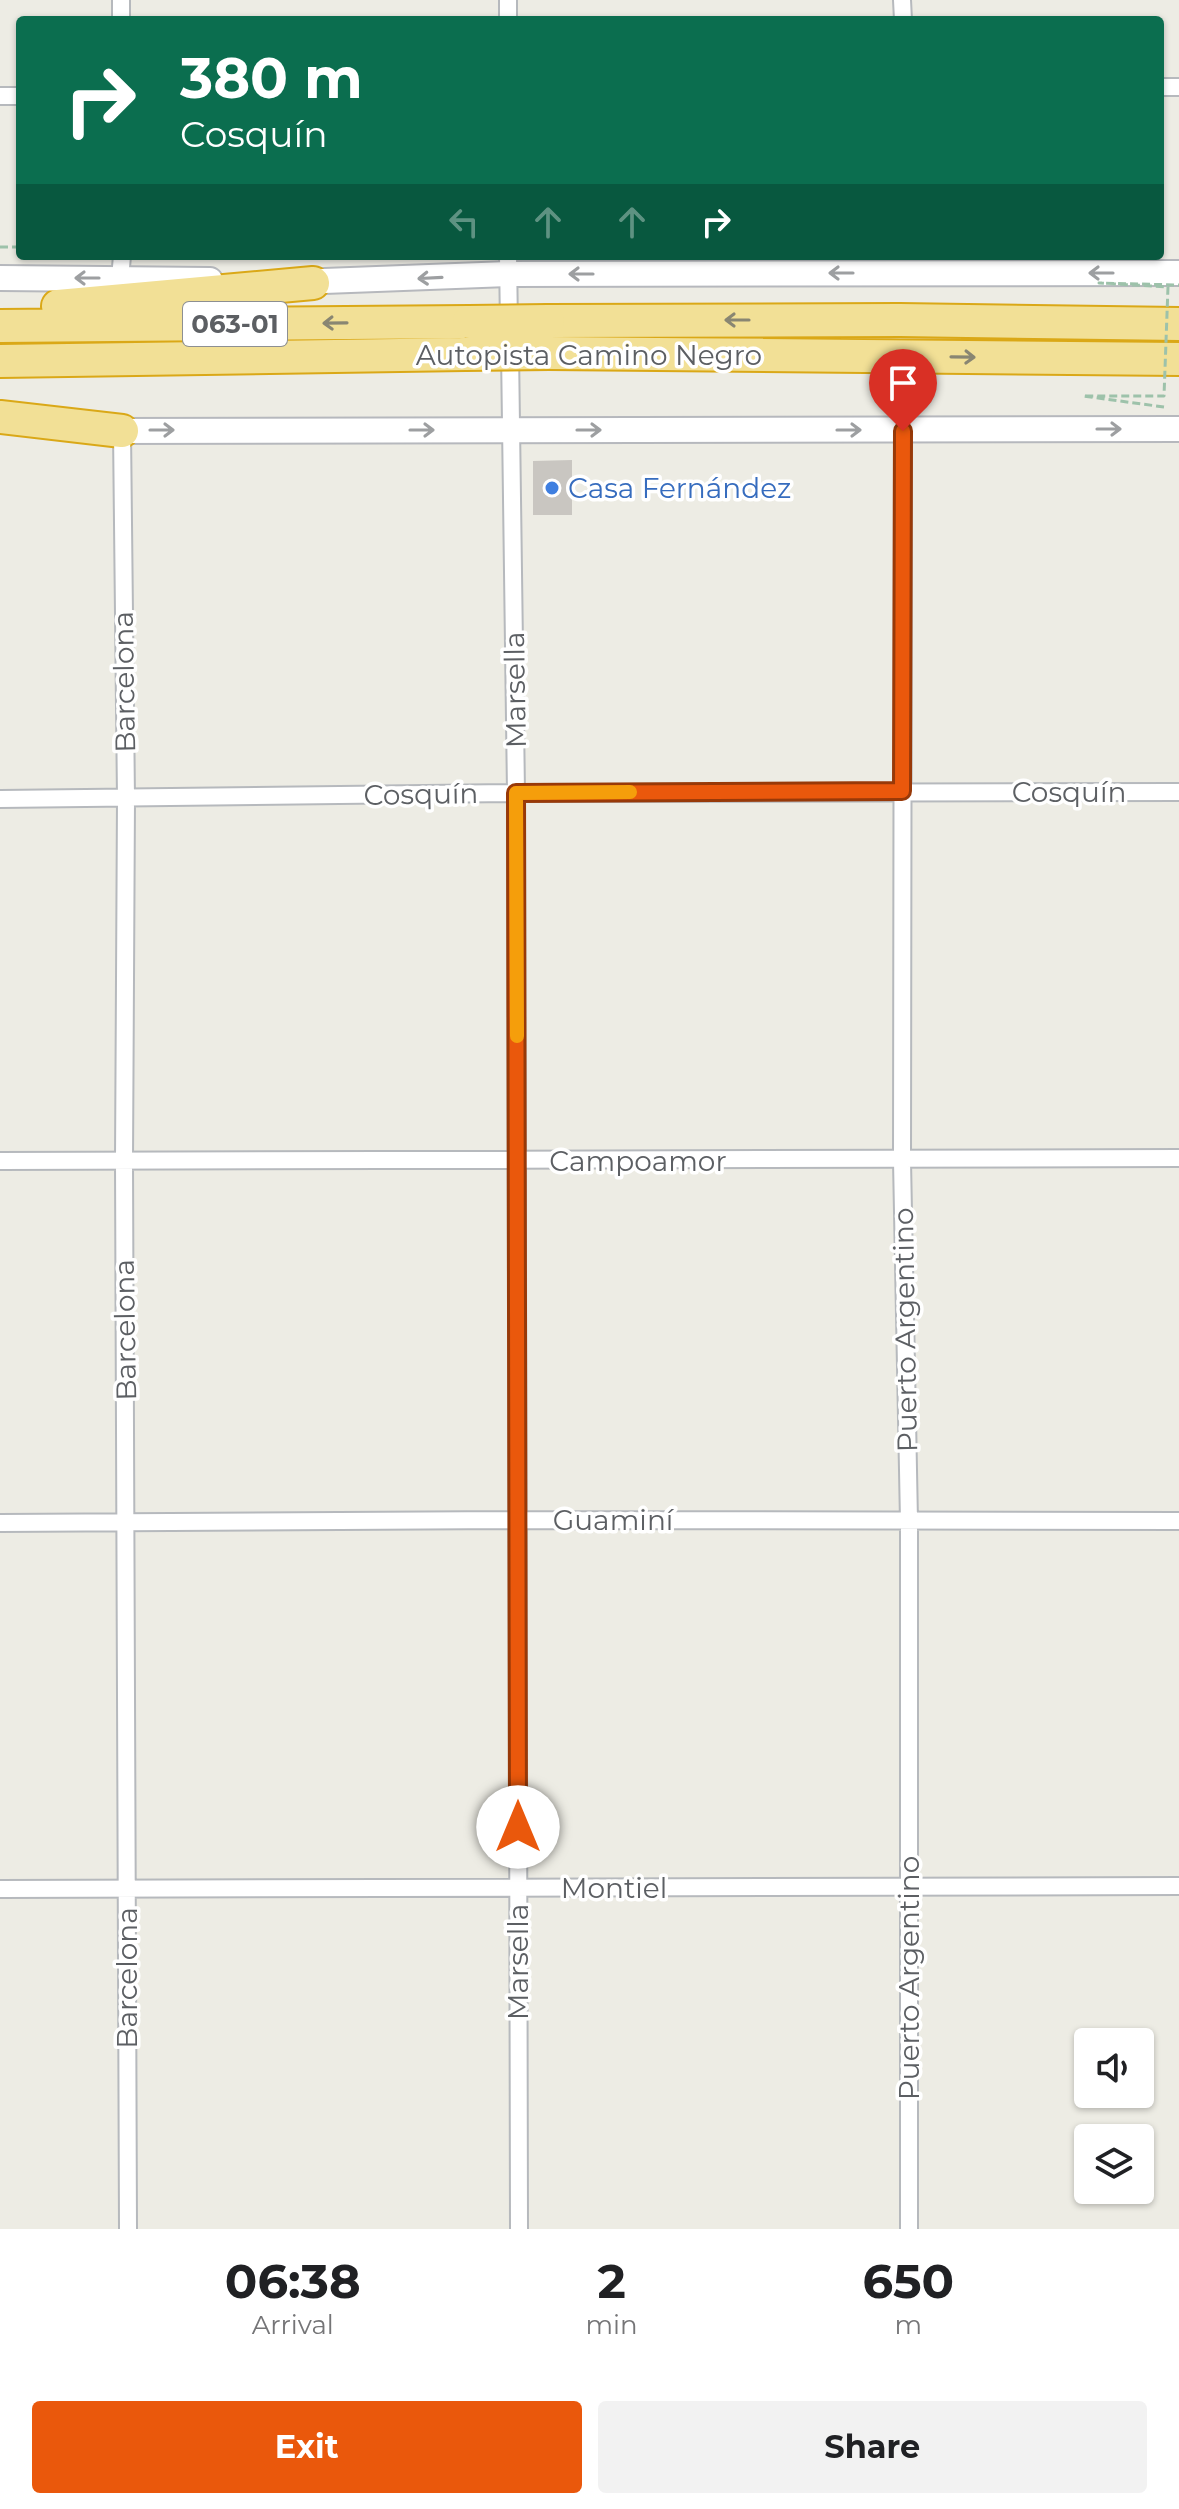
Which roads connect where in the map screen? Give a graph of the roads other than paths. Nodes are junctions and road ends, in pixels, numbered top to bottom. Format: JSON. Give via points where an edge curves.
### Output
{"nodes":[{"id":1,"x":508,"y":265,"type":"edge"},
{"id":2,"x":900,"y":265,"type":"edge"},
{"id":3,"x":121,"y":267,"type":"edge"},
{"id":4,"x":1179,"y":273,"type":"edge"},
{"id":5,"x":0,"y":278,"type":"edge"},
{"id":6,"x":313,"y":283,"type":"junction"},
{"id":7,"x":0,"y":308,"type":"edge"},
{"id":8,"x":1179,"y":310,"type":"edge"},
{"id":9,"x":900,"y":320,"type":"junction"},
{"id":10,"x":1179,"y":324,"type":"edge"},
{"id":11,"x":0,"y":326,"type":"edge"},
{"id":12,"x":1019,"y":357,"type":"junction"},
{"id":13,"x":1179,"y":359,"type":"edge"},
{"id":14,"x":0,"y":361,"type":"edge"},
{"id":15,"x":1172,"y":393,"type":"edge"},
{"id":16,"x":0,"y":417,"type":"edge"},
{"id":17,"x":1179,"y":429,"type":"edge"},
{"id":18,"x":511,"y":430,"type":"junction"},
{"id":19,"x":122,"y":431,"type":"junction"},
{"id":20,"x":903,"y":431,"type":"junction"},
{"id":21,"x":0,"y":432,"type":"edge"},
{"id":22,"x":902,"y":791,"type":"junction"},
{"id":23,"x":1179,"y":792,"type":"edge"},
{"id":24,"x":516,"y":793,"type":"junction"},
{"id":25,"x":0,"y":799,"type":"edge"},
{"id":26,"x":126,"y":799,"type":"junction"},
{"id":27,"x":1179,"y":1158,"type":"edge"},
{"id":28,"x":0,"y":1161,"type":"edge"},
{"id":29,"x":124,"y":1161,"type":"junction"},
{"id":30,"x":517,"y":1161,"type":"junction"},
{"id":31,"x":902,"y":1161,"type":"junction"},
{"id":32,"x":517,"y":1520,"type":"junction"},
{"id":33,"x":909,"y":1521,"type":"junction"},
{"id":34,"x":1179,"y":1521,"type":"edge"},
{"id":35,"x":127,"y":1522,"type":"junction"},
{"id":36,"x":0,"y":1523,"type":"edge"},
{"id":37,"x":1179,"y":1886,"type":"edge"},
{"id":38,"x":909,"y":1887,"type":"junction"},
{"id":39,"x":126,"y":1888,"type":"junction"},
{"id":40,"x":518,"y":1888,"type":"junction"},
{"id":41,"x":0,"y":1889,"type":"edge"},
{"id":42,"x":128,"y":2229,"type":"edge"},
{"id":43,"x":519,"y":2229,"type":"edge"},
{"id":44,"x":909,"y":2229,"type":"edge"}],
"edges":[{"from":2,"to":1,"type":"street","one_way":true},
{"from":1,"to":6,"type":"street","one_way":true},
{"from":1,"to":18,"type":"street","name":"Marsella"},
{"from":4,"to":2,"type":"street","one_way":true},
{"from":3,"to":5,"type":"street","one_way":true},
{"from":3,"to":6,"type":"street"},
{"from":6,"to":7,"type":"highway"},
{"from":8,"to":9,"type":"highway"},
{"from":9,"to":10,"type":"highway","name":"Autopista Camino Negro","number":"063-01"},
{"from":9,"to":11,"type":"highway","name":"Autopista Camino Negro","number":"063-01","one_way":true,"bridge":true},
{"from":12,"to":13,"type":"highway","name":"Autopista Camino Negro","number":"063-01"},
{"from":14,"to":12,"type":"highway","name":"Autopista Camino Negro","number":"063-01","one_way":true,"bridge":true,"via":[[549,353]]},
{"from":12,"to":15,"type":"highway"},
{"from":16,"to":19,"type":"highway"},
{"from":20,"to":17,"type":"street","one_way":true},
{"from":19,"to":18,"type":"street","one_way":true},
{"from":18,"to":20,"type":"street","one_way":true},
{"from":18,"to":24,"type":"street","name":"Marsella"},
{"from":19,"to":21,"type":"street"},
{"from":19,"to":26,"type":"street","name":"Barcelona"},
{"from":20,"to":22,"type":"street","name":"Puerto Argentino"},
{"from":22,"to":23,"type":"street","name":"Cosquín"},
{"from":22,"to":24,"type":"street","name":"Cosquín"},
{"from":22,"to":31,"type":"street","name":"Puerto Argentino"},
{"from":24,"to":26,"type":"street","name":"Cosquín"},
{"from":24,"to":30,"type":"street","name":"Marsella"},
{"from":25,"to":26,"type":"street","name":"Cosquín"},
{"from":26,"to":29,"type":"street","name":"Barcelona"},
{"from":27,"to":31,"type":"street","name":"Campoamor"},
{"from":28,"to":29,"type":"street","name":"Campoamor"},
{"from":29,"to":30,"type":"street","name":"Campoamor"},
{"from":29,"to":35,"type":"street","name":"Barcelona"},
{"from":30,"to":31,"type":"street","name":"Campoamor"},
{"from":30,"to":32,"type":"street","name":"Marsella"},
{"from":31,"to":33,"type":"street","name":"Puerto Argentino"},
{"from":32,"to":33,"type":"street","name":"Guaminí"},
{"from":32,"to":35,"type":"street","name":"Guaminí"},
{"from":32,"to":40,"type":"street","name":"Marsella"},
{"from":33,"to":34,"type":"street","name":"Guaminí"},
{"from":33,"to":38,"type":"street","name":"Puerto Argentino"},
{"from":35,"to":36,"type":"street","name":"Guaminí"},
{"from":35,"to":39,"type":"street","name":"Barcelona"},
{"from":37,"to":38,"type":"street","name":"Montiel"},
{"from":38,"to":40,"type":"street","name":"Montiel"},
{"from":38,"to":44,"type":"street","name":"Puerto Argentino"},
{"from":39,"to":40,"type":"street","name":"Montiel"},
{"from":39,"to":41,"type":"street","name":"Montiel"},
{"from":39,"to":42,"type":"street","name":"Barcelona"},
{"from":40,"to":43,"type":"street","name":"Marsella"}]}
